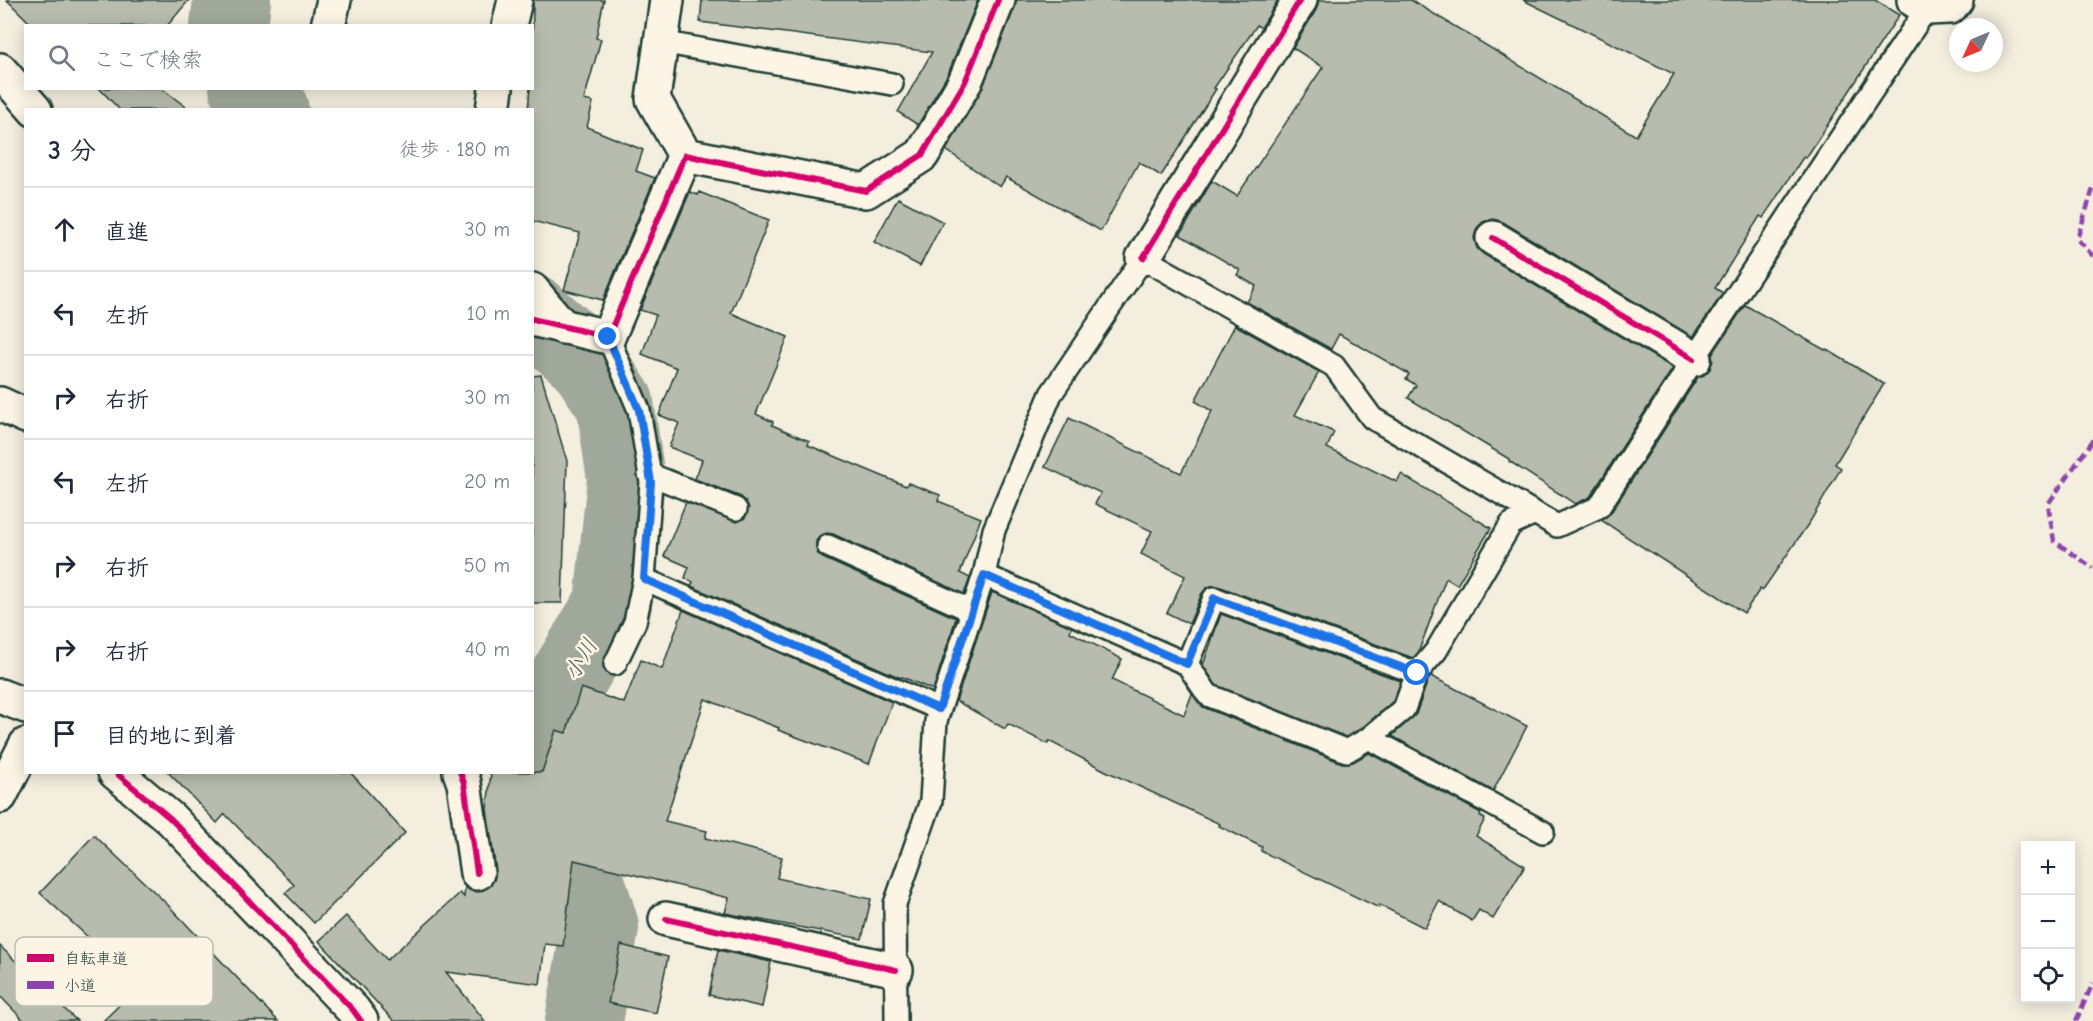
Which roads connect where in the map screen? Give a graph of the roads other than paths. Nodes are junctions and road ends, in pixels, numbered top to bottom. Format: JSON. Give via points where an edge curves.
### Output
{"nodes":[{"id":1,"x":334,"y":0,"type":"edge"},
{"id":2,"x":515,"y":0,"type":"edge"},
{"id":3,"x":667,"y":0,"type":"edge"},
{"id":4,"x":998,"y":0,"type":"edge"},
{"id":5,"x":1300,"y":0,"type":"edge"},
{"id":6,"x":1932,"y":3,"type":"edge"},
{"id":7,"x":328,"y":24,"type":"edge"},
{"id":8,"x":509,"y":24,"type":"edge"},
{"id":9,"x":661,"y":42,"type":"junction"},
{"id":10,"x":0,"y":70,"type":"edge"},
{"id":11,"x":892,"y":84,"type":"dead end"},
{"id":12,"x":496,"y":90,"type":"edge"},
{"id":13,"x":32,"y":108,"type":"edge"},
{"id":14,"x":492,"y":108,"type":"edge"},
{"id":15,"x":685,"y":155,"type":"junction"},
{"id":16,"x":1493,"y":238,"type":"dead end"},
{"id":17,"x":1143,"y":258,"type":"junction"},
{"id":18,"x":534,"y":294,"type":"edge"},
{"id":19,"x":550,"y":323,"type":"edge"},
{"id":20,"x":608,"y":337,"type":"junction"},
{"id":21,"x":1694,"y":358,"type":"junction"},
{"id":22,"x":0,"y":404,"type":"edge"},
{"id":23,"x":24,"y":416,"type":"edge"},
{"id":24,"x":649,"y":474,"type":"junction"},
{"id":25,"x":736,"y":509,"type":"dead end"},
{"id":26,"x":1535,"y":513,"type":"junction"},
{"id":27,"x":828,"y":546,"type":"dead end"},
{"id":28,"x":984,"y":575,"type":"junction"},
{"id":29,"x":644,"y":579,"type":"junction"},
{"id":30,"x":972,"y":611,"type":"junction"},
{"id":31,"x":615,"y":664,"type":"dead end"},
{"id":32,"x":1187,"y":664,"type":"junction"},
{"id":33,"x":1417,"y":673,"type":"junction"},
{"id":34,"x":0,"y":696,"type":"edge"},
{"id":35,"x":24,"y":705,"type":"edge"},
{"id":36,"x":939,"y":709,"type":"junction"},
{"id":37,"x":1369,"y":738,"type":"junction"},
{"id":38,"x":24,"y":749,"type":"edge"},
{"id":39,"x":117,"y":774,"type":"edge"},
{"id":40,"x":461,"y":774,"type":"edge"},
{"id":41,"x":0,"y":796,"type":"edge"},
{"id":42,"x":1543,"y":832,"type":"dead end"},
{"id":43,"x":477,"y":873,"type":"dead end"},
{"id":44,"x":666,"y":919,"type":"dead end"},
{"id":45,"x":896,"y":970,"type":"junction"},
{"id":46,"x":361,"y":1021,"type":"edge"},
{"id":47,"x":896,"y":1021,"type":"edge"}],
"edges":[{"from":1,"to":7,"type":"street"},
{"from":2,"to":8,"type":"street"},
{"from":3,"to":9,"type":"street"},
{"from":4,"to":15,"type":"street","via":[[965,82],[922,155],[866,191]]},
{"from":5,"to":17,"type":"street"},
{"from":6,"to":21,"type":"lane"},
{"from":9,"to":11,"type":"lane"},
{"from":9,"to":15,"type":"street","via":[[652,99]]},
{"from":10,"to":13,"type":"street"},
{"from":12,"to":14,"type":"street"},
{"from":15,"to":20,"type":"street"},
{"from":16,"to":21,"type":"street"},
{"from":17,"to":26,"type":"lane","via":[[1334,366],[1372,418]]},
{"from":17,"to":28,"type":"lane","via":[[1051,394],[994,530]]},
{"from":18,"to":19,"type":"street"},
{"from":19,"to":20,"type":"street"},
{"from":20,"to":24,"type":"lane","via":[[639,410]]},
{"from":21,"to":26,"type":"lane","via":[[1599,507],[1557,526]]},
{"from":22,"to":23,"type":"street"},
{"from":24,"to":25,"type":"lane"},
{"from":24,"to":29,"type":"lane"},
{"from":26,"to":33,"type":"lane","via":[[1511,524],[1436,651]]},
{"from":27,"to":30,"type":"lane"},
{"from":28,"to":30,"type":"lane"},
{"from":28,"to":32,"type":"lane"},
{"from":29,"to":31,"type":"lane","via":[[635,622]]},
{"from":29,"to":36,"type":"lane"},
{"from":30,"to":36,"type":"lane"},
{"from":32,"to":33,"type":"lane","via":[[1214,598]]},
{"from":32,"to":37,"type":"lane","via":[[1208,695],[1347,751]]},
{"from":33,"to":37,"type":"lane","via":[[1404,709]]},
{"from":34,"to":35,"type":"street"},
{"from":36,"to":45,"type":"lane","via":[[931,801],[895,904]]},
{"from":37,"to":42,"type":"lane"},
{"from":38,"to":41,"type":"street"},
{"from":39,"to":46,"type":"street","via":[[171,819]]},
{"from":40,"to":43,"type":"street"},
{"from":44,"to":45,"type":"street"},
{"from":45,"to":47,"type":"lane"}]}
